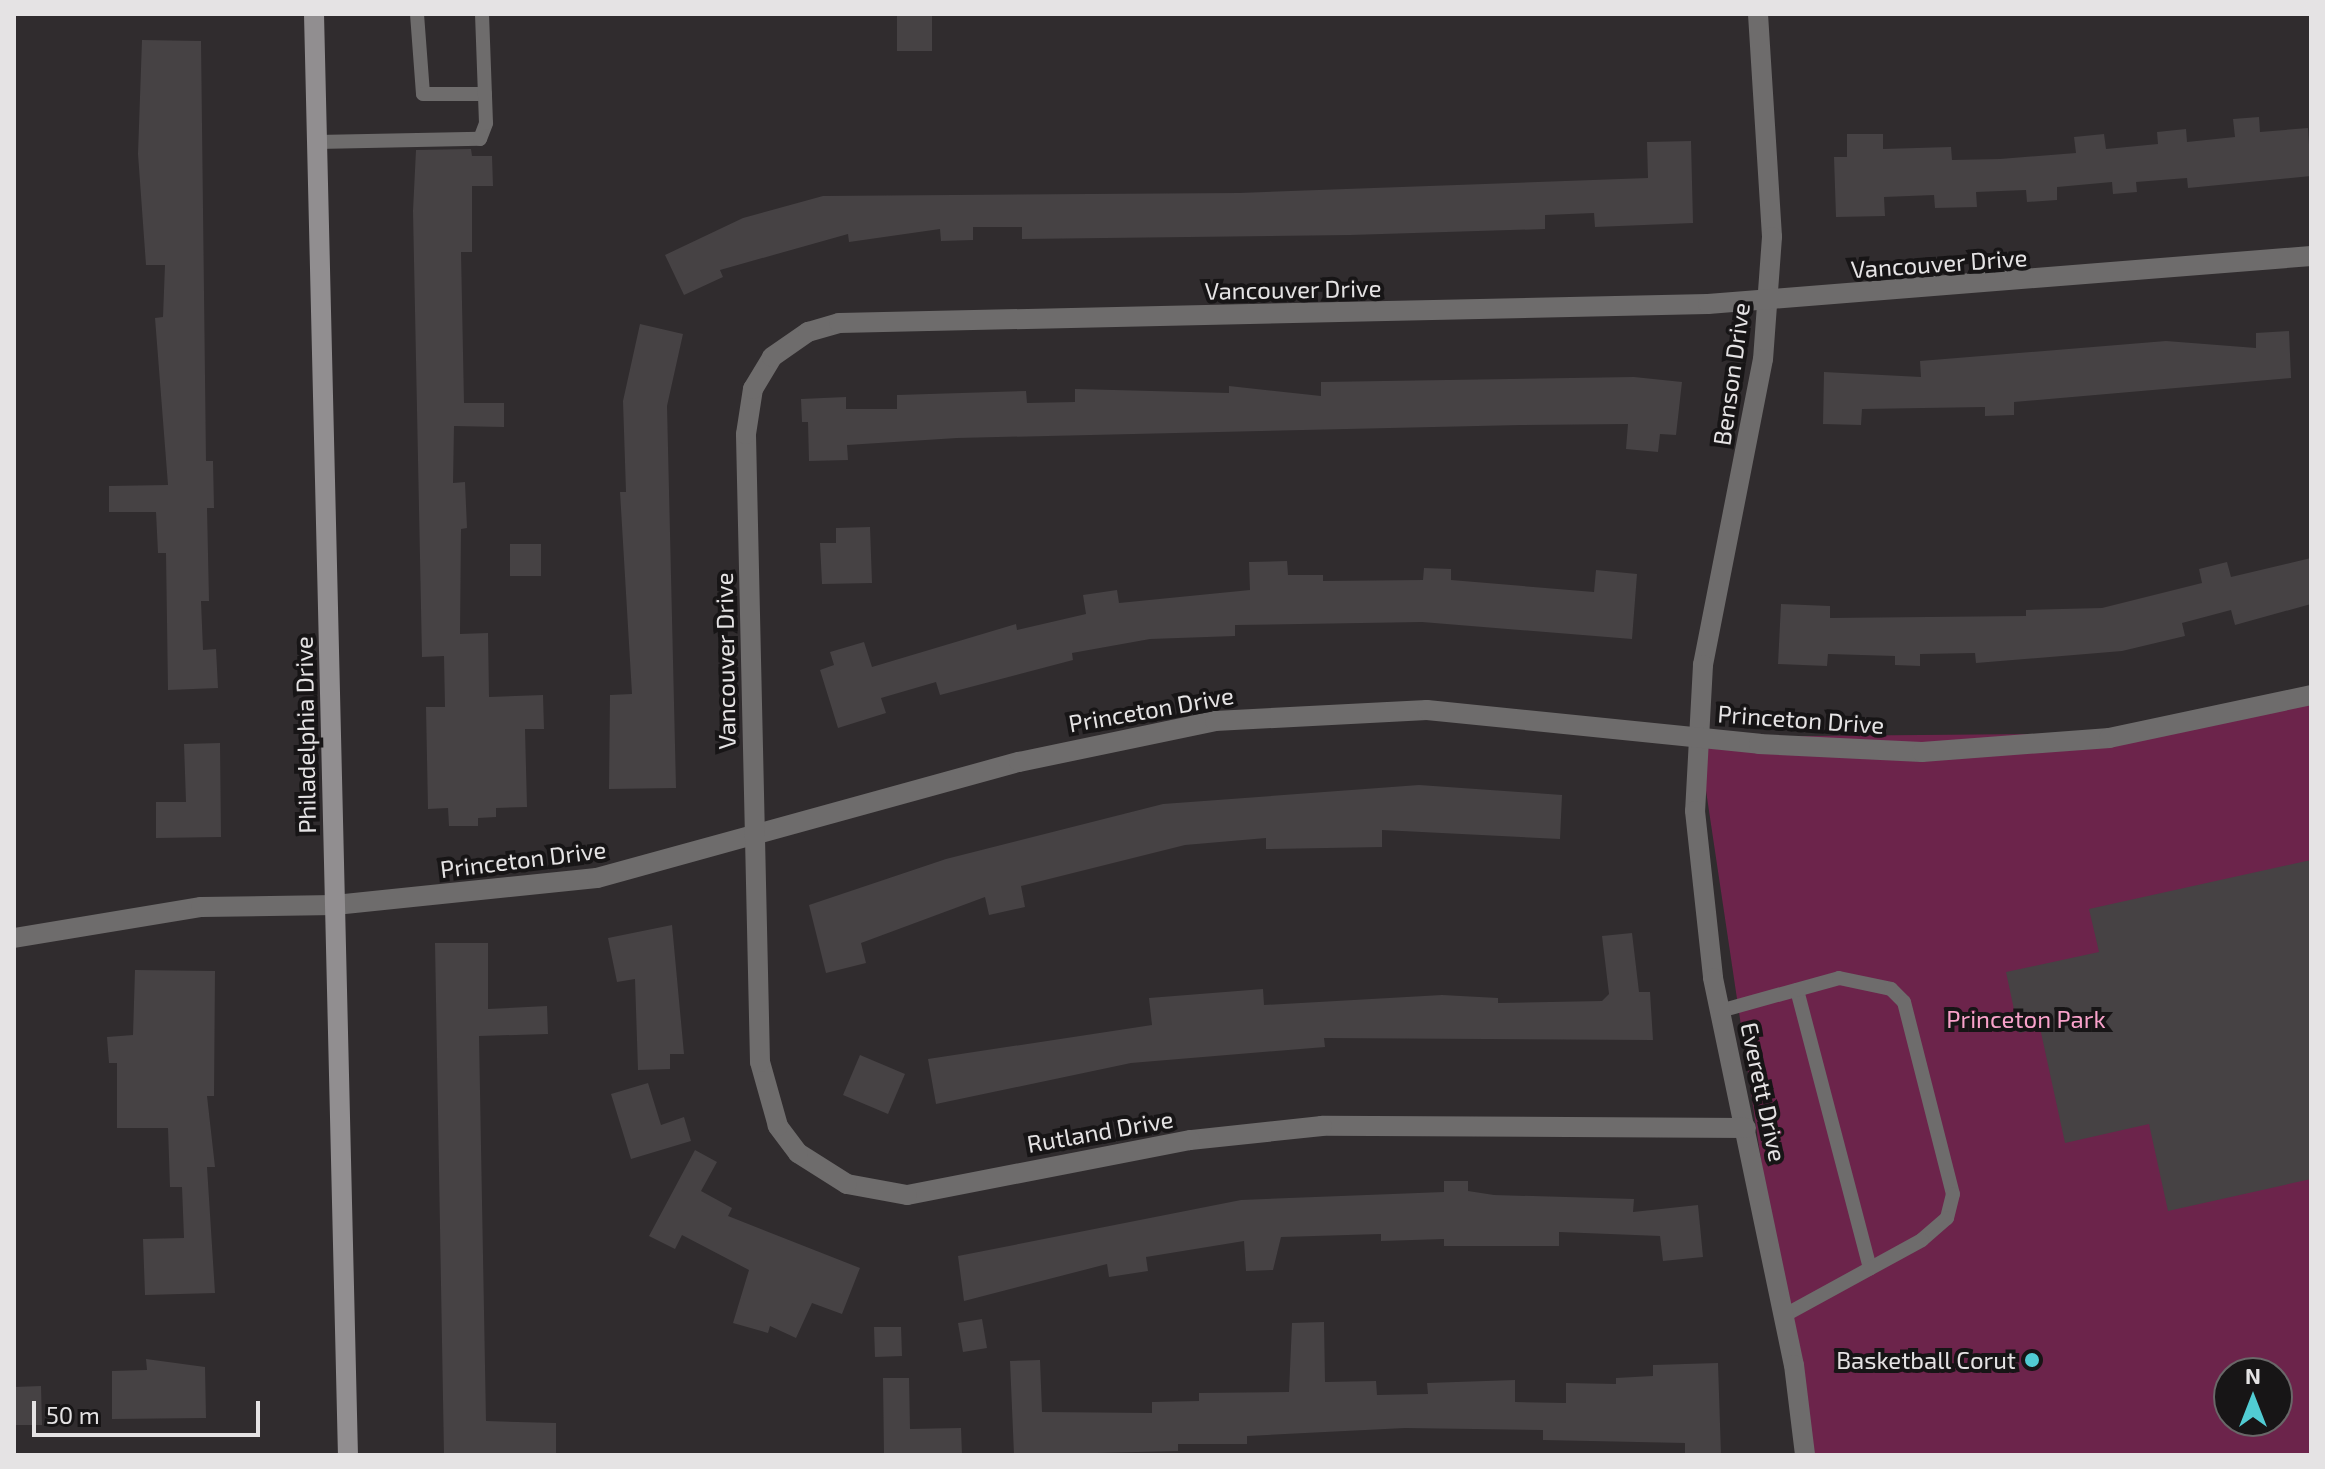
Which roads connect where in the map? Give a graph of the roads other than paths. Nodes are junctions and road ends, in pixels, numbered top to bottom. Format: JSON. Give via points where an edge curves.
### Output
{"nodes":[{"id":1,"x":314,"y":14,"type":"edge"},
{"id":2,"x":417,"y":14,"type":"edge"},
{"id":3,"x":482,"y":14,"type":"edge"},
{"id":4,"x":1758,"y":14,"type":"edge"},
{"id":5,"x":485,"y":94,"type":"junction"},
{"id":6,"x":317,"y":142,"type":"junction"},
{"id":7,"x":2311,"y":256,"type":"edge"},
{"id":8,"x":1767,"y":300,"type":"junction"},
{"id":9,"x":2311,"y":695,"type":"edge"},
{"id":10,"x":1698,"y":737,"type":"junction"},
{"id":11,"x":755,"y":839,"type":"junction"},
{"id":12,"x":335,"y":905,"type":"junction"},
{"id":13,"x":17,"y":940,"type":"edge"},
{"id":14,"x":1797,"y":990,"type":"junction"},
{"id":15,"x":1720,"y":1011,"type":"junction"},
{"id":16,"x":1746,"y":1128,"type":"junction"},
{"id":17,"x":1870,"y":1269,"type":"junction"},
{"id":18,"x":1783,"y":1316,"type":"junction"},
{"id":19,"x":348,"y":1455,"type":"edge"},
{"id":20,"x":1805,"y":1455,"type":"edge"}],
"edges":[{"from":1,"to":6,"type":"main road","name":"Philadelphia Drive"},
{"from":2,"to":5,"type":"lane","via":[[423,94]]},
{"from":3,"to":5,"type":"lane"},
{"from":4,"to":8,"type":"street","name":"Benson Drive","via":[[1770,113]]},
{"from":5,"to":6,"type":"lane","via":[[480,139]]},
{"from":6,"to":12,"type":"main road","name":"Philadelphia Drive"},
{"from":7,"to":8,"type":"street","name":"Vancouver Drive"},
{"from":8,"to":10,"type":"street","name":"Benson Drive","via":[[1751,431],[1703,665]]},
{"from":8,"to":11,"type":"street","name":"Vancouver Drive","via":[[839,323],[808,332],[772,357],[747,414]]},
{"from":9,"to":10,"type":"street","name":"Princeton Drive","via":[[2182,726],[2032,747],[1847,751]]},
{"from":10,"to":11,"type":"street","name":"Princeton Drive","via":[[1427,710],[1215,721],[1019,762]]},
{"from":10,"to":15,"type":"street","name":"Everett Drive","via":[[1696,858]]},
{"from":11,"to":12,"type":"street","name":"Princeton Drive","via":[[597,878]]},
{"from":11,"to":16,"type":"street","name":"Rutland Drive","via":[[765,1092],[798,1153],[868,1192],[907,1195],[1160,1145],[1322,1126]]},
{"from":12,"to":13,"type":"street","name":"Princeton Drive","via":[[201,907]]},
{"from":12,"to":19,"type":"main road","name":"Philadelphia Drive"},
{"from":14,"to":15,"type":"lane"},
{"from":14,"to":17,"type":"lane"},
{"from":14,"to":17,"type":"lane","via":[[1839,978],[1869,980],[1904,1002],[1953,1194],[1939,1225]]},
{"from":15,"to":16,"type":"street","name":"Everett Drive"},
{"from":16,"to":18,"type":"street","name":"Everett Drive"},
{"from":17,"to":18,"type":"lane"},
{"from":18,"to":20,"type":"street","name":"Everett Drive"}]}
